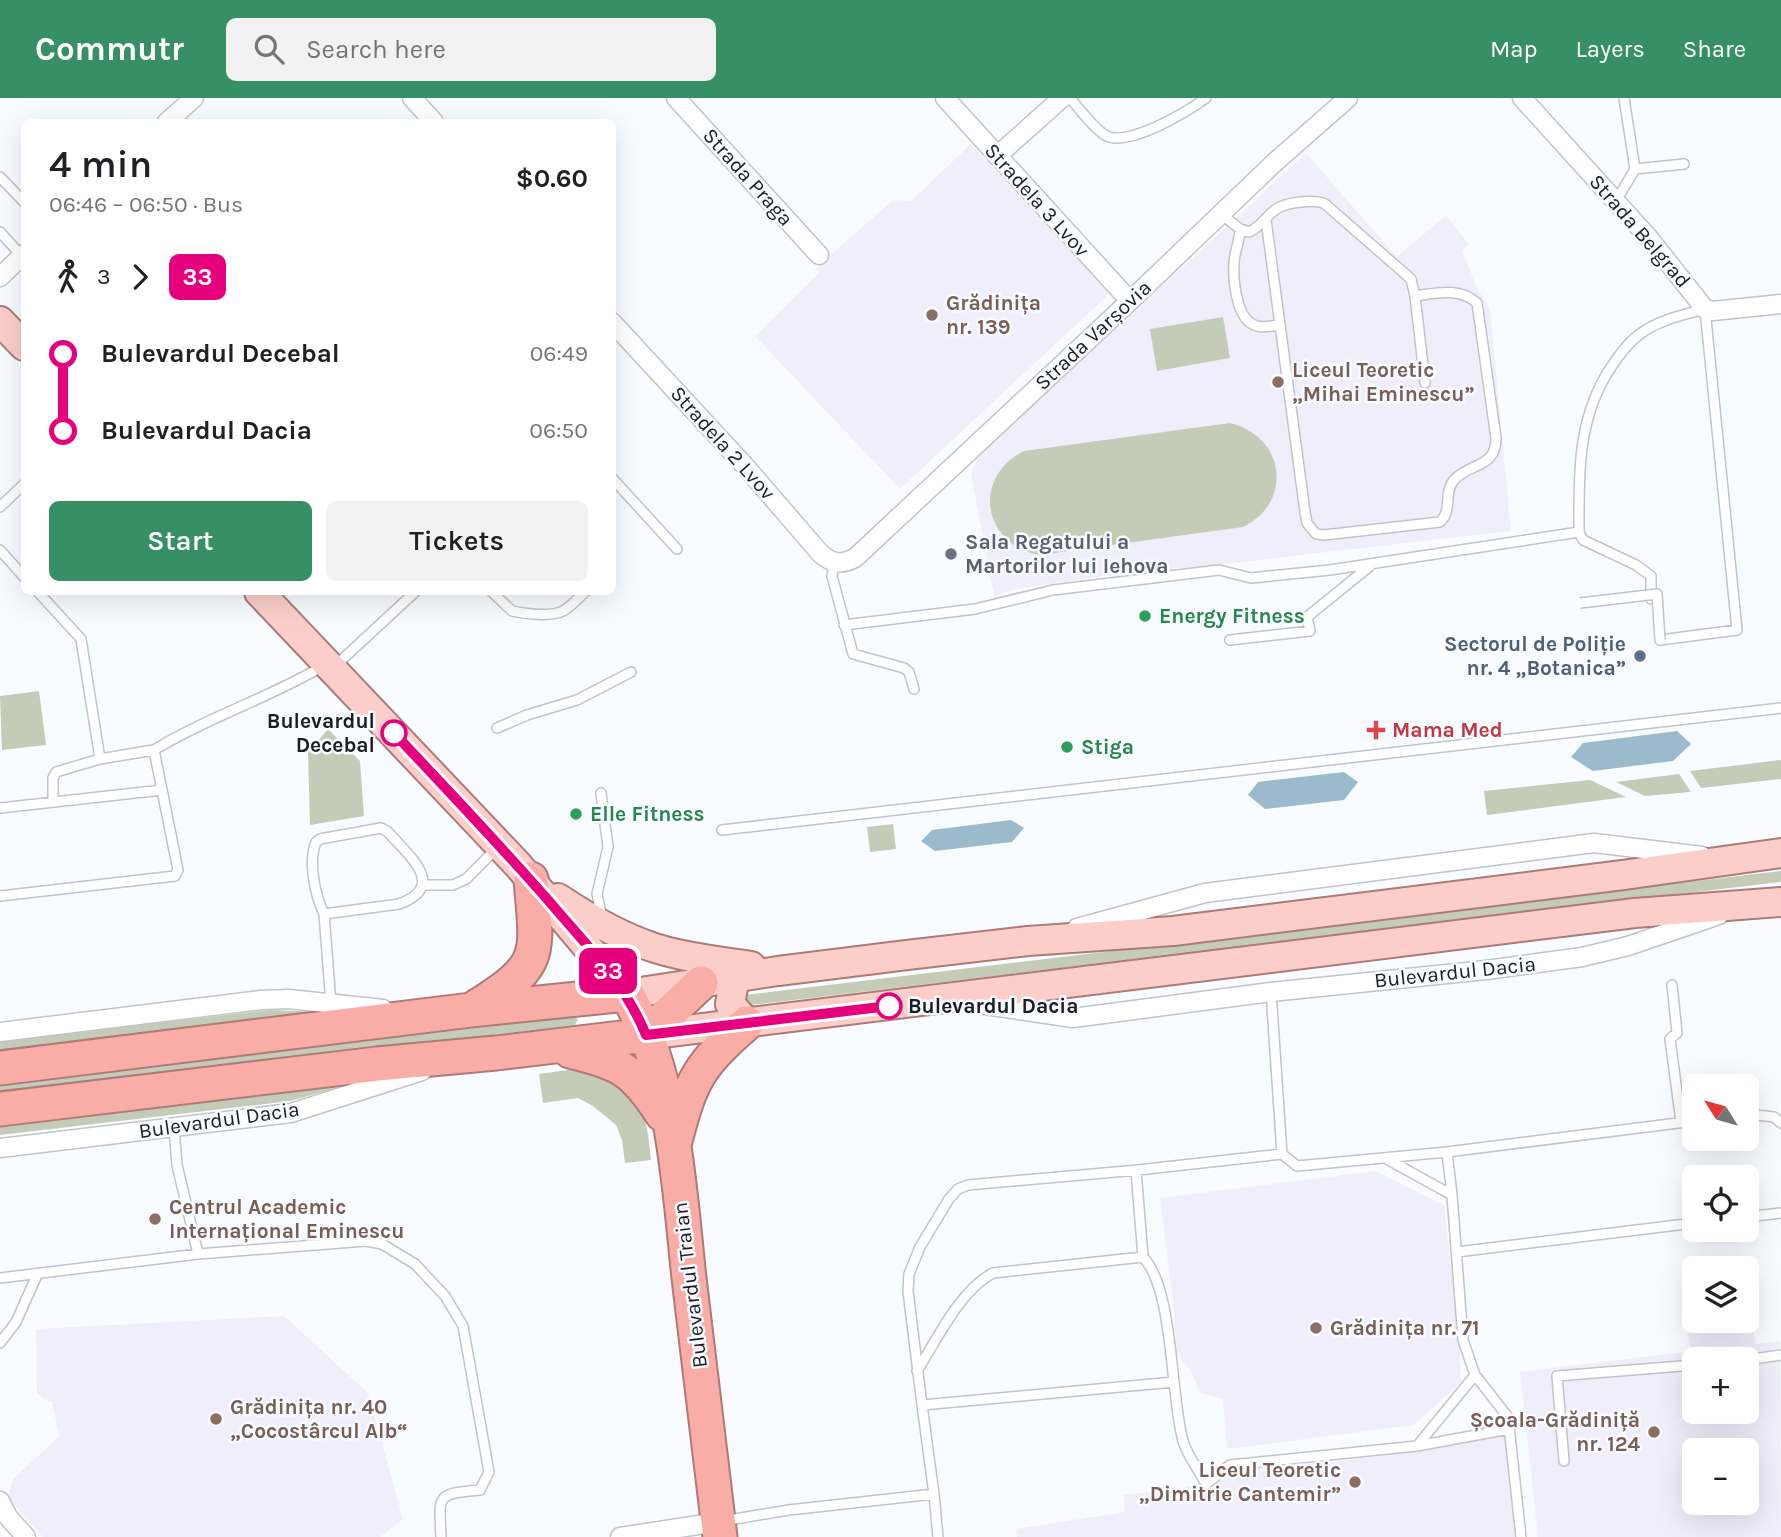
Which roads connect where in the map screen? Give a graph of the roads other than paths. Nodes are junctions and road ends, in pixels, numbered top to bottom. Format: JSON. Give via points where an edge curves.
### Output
{"nodes":[{"id":1,"x":194,"y":98,"type":"edge"},
{"id":2,"x":412,"y":98,"type":"edge"},
{"id":3,"x":677,"y":98,"type":"edge"},
{"id":4,"x":945,"y":98,"type":"edge"},
{"id":5,"x":1062,"y":98,"type":"edge"},
{"id":6,"x":1070,"y":98,"type":"edge"},
{"id":7,"x":1206,"y":98,"type":"edge"},
{"id":8,"x":1348,"y":98,"type":"edge"},
{"id":9,"x":1522,"y":98,"type":"edge"},
{"id":10,"x":1624,"y":98,"type":"edge"},
{"id":11,"x":170,"y":119,"type":"edge"},
{"id":12,"x":431,"y":119,"type":"edge"},
{"id":13,"x":998,"y":156,"type":"junction"},
{"id":14,"x":1684,"y":164,"type":"dead end"},
{"id":15,"x":1635,"y":169,"type":"junction"},
{"id":16,"x":0,"y":177,"type":"edge"},
{"id":17,"x":21,"y":199,"type":"edge"},
{"id":18,"x":1616,"y":201,"type":"junction"},
{"id":19,"x":1221,"y":214,"type":"junction"},
{"id":20,"x":1265,"y":220,"type":"junction"},
{"id":21,"x":1240,"y":229,"type":"junction"},
{"id":22,"x":0,"y":232,"type":"edge"},
{"id":23,"x":21,"y":253,"type":"edge"},
{"id":24,"x":819,"y":255,"type":"dead end"},
{"id":25,"x":21,"y":257,"type":"edge"},
{"id":26,"x":0,"y":276,"type":"edge"},
{"id":27,"x":1415,"y":296,"type":"junction"},
{"id":28,"x":1130,"y":302,"type":"junction"},
{"id":29,"x":1781,"y":304,"type":"edge"},
{"id":30,"x":1704,"y":309,"type":"junction"},
{"id":31,"x":0,"y":321,"type":"edge"},
{"id":32,"x":1279,"y":325,"type":"junction"},
{"id":33,"x":616,"y":326,"type":"edge"},
{"id":34,"x":21,"y":343,"type":"edge"},
{"id":35,"x":1425,"y":383,"type":"dead end"},
{"id":36,"x":616,"y":482,"type":"edge"},
{"id":37,"x":21,"y":487,"type":"edge"},
{"id":38,"x":0,"y":507,"type":"edge"},
{"id":39,"x":1579,"y":532,"type":"junction"},
{"id":40,"x":0,"y":550,"type":"edge"},
{"id":41,"x":677,"y":550,"type":"dead end"},
{"id":42,"x":834,"y":563,"type":"junction"},
{"id":43,"x":1371,"y":565,"type":"junction"},
{"id":44,"x":21,"y":574,"type":"edge"},
{"id":45,"x":40,"y":595,"type":"edge"},
{"id":46,"x":262,"y":595,"type":"edge"},
{"id":47,"x":412,"y":595,"type":"edge"},
{"id":48,"x":495,"y":595,"type":"edge"},
{"id":49,"x":582,"y":595,"type":"edge"},
{"id":50,"x":1651,"y":599,"type":"dead end"},
{"id":51,"x":1580,"y":603,"type":"dead end"},
{"id":52,"x":844,"y":625,"type":"junction"},
{"id":53,"x":1230,"y":640,"type":"dead end"},
{"id":54,"x":330,"y":666,"type":"junction"},
{"id":55,"x":631,"y":672,"type":"dead end"},
{"id":56,"x":914,"y":689,"type":"dead end"},
{"id":57,"x":1781,"y":708,"type":"edge"},
{"id":58,"x":497,"y":728,"type":"dead end"},
{"id":59,"x":154,"y":750,"type":"junction"},
{"id":60,"x":100,"y":759,"type":"junction"},
{"id":61,"x":162,"y":790,"type":"junction"},
{"id":62,"x":601,"y":793,"type":"dead end"},
{"id":63,"x":53,"y":802,"type":"junction"},
{"id":64,"x":0,"y":808,"type":"edge"},
{"id":65,"x":722,"y":830,"type":"dead end"},
{"id":66,"x":500,"y":846,"type":"junction"},
{"id":67,"x":1781,"y":853,"type":"edge"},
{"id":68,"x":531,"y":879,"type":"junction"},
{"id":69,"x":423,"y":886,"type":"junction"},
{"id":70,"x":597,"y":894,"type":"junction"},
{"id":71,"x":0,"y":896,"type":"edge"},
{"id":72,"x":1781,"y":902,"type":"edge"},
{"id":73,"x":1748,"y":905,"type":"junction"},
{"id":74,"x":574,"y":909,"type":"junction"},
{"id":75,"x":324,"y":914,"type":"junction"},
{"id":76,"x":604,"y":926,"type":"junction"},
{"id":77,"x":778,"y":971,"type":"junction"},
{"id":78,"x":735,"y":977,"type":"junction"},
{"id":79,"x":701,"y":983,"type":"junction"},
{"id":80,"x":1672,"y":985,"type":"dead end"},
{"id":81,"x":1271,"y":992,"type":"junction"},
{"id":82,"x":626,"y":994,"type":"junction"},
{"id":83,"x":947,"y":1000,"type":"junction"},
{"id":84,"x":331,"y":1004,"type":"junction"},
{"id":85,"x":471,"y":1010,"type":"junction"},
{"id":86,"x":431,"y":1014,"type":"junction"},
{"id":87,"x":747,"y":1023,"type":"junction"},
{"id":88,"x":0,"y":1032,"type":"edge"},
{"id":89,"x":646,"y":1035,"type":"junction"},
{"id":90,"x":554,"y":1046,"type":"junction"},
{"id":91,"x":472,"y":1055,"type":"junction"},
{"id":92,"x":0,"y":1068,"type":"edge"},
{"id":93,"x":0,"y":1109,"type":"edge"},
{"id":94,"x":1759,"y":1115,"type":"edge"},
{"id":95,"x":1681,"y":1122,"type":"joint"},
{"id":96,"x":1781,"y":1123,"type":"edge"},
{"id":97,"x":174,"y":1128,"type":"junction"},
{"id":98,"x":671,"y":1135,"type":"junction"},
{"id":99,"x":0,"y":1148,"type":"edge"},
{"id":100,"x":1447,"y":1152,"type":"junction"},
{"id":101,"x":1282,"y":1154,"type":"junction"},
{"id":102,"x":1384,"y":1158,"type":"junction"},
{"id":103,"x":1136,"y":1170,"type":"junction"},
{"id":104,"x":1452,"y":1195,"type":"junction"},
{"id":105,"x":1781,"y":1213,"type":"edge"},
{"id":106,"x":1759,"y":1216,"type":"edge"},
{"id":107,"x":1682,"y":1224,"type":"edge"},
{"id":108,"x":1457,"y":1252,"type":"junction"},
{"id":109,"x":198,"y":1254,"type":"junction"},
{"id":110,"x":1143,"y":1256,"type":"junction"},
{"id":111,"x":38,"y":1273,"type":"junction"},
{"id":112,"x":0,"y":1278,"type":"edge"},
{"id":113,"x":0,"y":1343,"type":"edge"},
{"id":114,"x":1781,"y":1355,"type":"edge"},
{"id":115,"x":1759,"y":1358,"type":"edge"},
{"id":116,"x":1682,"y":1366,"type":"edge"},
{"id":117,"x":917,"y":1371,"type":"junction"},
{"id":118,"x":1475,"y":1375,"type":"junction"},
{"id":119,"x":1174,"y":1382,"type":"junction"},
{"id":120,"x":922,"y":1405,"type":"junction"},
{"id":121,"x":1509,"y":1429,"type":"junction"},
{"id":122,"x":1417,"y":1446,"type":"junction"},
{"id":123,"x":1564,"y":1461,"type":"dead end"},
{"id":124,"x":934,"y":1494,"type":"junction"},
{"id":125,"x":0,"y":1501,"type":"edge"},
{"id":126,"x":719,"y":1530,"type":"edge"},
{"id":127,"x":26,"y":1537,"type":"edge"},
{"id":128,"x":441,"y":1537,"type":"edge"},
{"id":129,"x":620,"y":1537,"type":"edge"},
{"id":130,"x":938,"y":1537,"type":"edge"},
{"id":131,"x":1521,"y":1537,"type":"edge"}],
"edges":[{"from":1,"to":11,"type":"street"},
{"from":2,"to":12,"type":"street"},
{"from":3,"to":24,"type":"street","name":"Strada Praga"},
{"from":4,"to":13,"type":"street","name":"Stradela 3 Lvov"},
{"from":5,"to":13,"type":"street"},
{"from":6,"to":7,"type":"lane","via":[[1109,137],[1147,131]]},
{"from":8,"to":19,"type":"street","name":"Strada Varșovia"},
{"from":9,"to":18,"type":"street","name":"Strada Belgrad"},
{"from":10,"to":15,"type":"lane"},
{"from":13,"to":28,"type":"street","name":"Stradela 3 Lvov"},
{"from":14,"to":15,"type":"lane"},
{"from":15,"to":18,"type":"lane"},
{"from":16,"to":17,"type":"lane"},
{"from":18,"to":30,"type":"street","name":"Strada Belgrad"},
{"from":19,"to":21,"type":"lane"},
{"from":19,"to":28,"type":"street","name":"Strada Varșovia"},
{"from":20,"to":21,"type":"lane","via":[[1253,231]]},
{"from":20,"to":27,"type":"lane","via":[[1279,207],[1321,201],[1408,275]]},
{"from":20,"to":32,"type":"lane"},
{"from":21,"to":32,"type":"lane","via":[[1234,265],[1239,309],[1253,325]]},
{"from":22,"to":23,"type":"lane"},
{"from":25,"to":26,"type":"street"},
{"from":27,"to":32,"type":"lane","via":[[1457,293],[1476,303],[1496,438],[1489,460],[1451,484],[1448,510],[1440,522],[1324,535],[1311,530],[1304,512]]},
{"from":27,"to":35,"type":"lane"},
{"from":28,"to":42,"type":"street","name":"Strada Varșovia","via":[[855,558]]},
{"from":29,"to":30,"type":"street","name":"Strada Belgrad"},
{"from":30,"to":39,"type":"lane","via":[[1669,318],[1640,334],[1615,360],[1598,388],[1579,464]]},
{"from":30,"to":51,"type":"lane","bridge":true,"via":[[1737,630],[1660,640],[1657,594]]},
{"from":31,"to":34,"type":"main road"},
{"from":33,"to":42,"type":"street","name":"Stradela 2 Lvov","via":[[820,553]]},
{"from":36,"to":41,"type":"lane"},
{"from":37,"to":38,"type":"lane"},
{"from":39,"to":43,"type":"lane"},
{"from":39,"to":50,"type":"lane","via":[[1583,540],[1651,576]]},
{"from":40,"to":44,"type":"lane"},
{"from":42,"to":52,"type":"lane","via":[[832,576]]},
{"from":43,"to":52,"type":"lane","via":[[1251,578],[1219,570],[1054,590],[975,609]]},
{"from":43,"to":53,"type":"lane","via":[[1307,617],[1310,631]]},
{"from":45,"to":60,"type":"lane","via":[[80,639]]},
{"from":46,"to":54,"type":"main road"},
{"from":47,"to":54,"type":"lane"},
{"from":48,"to":49,"type":"lane","via":[[512,611],[551,614],[560,613]]},
{"from":52,"to":56,"type":"lane","via":[[853,654],[904,668]]},
{"from":54,"to":59,"type":"lane"},
{"from":54,"to":66,"type":"main road"},
{"from":55,"to":58,"type":"lane","via":[[577,700]]},
{"from":57,"to":65,"type":"lane"},
{"from":59,"to":60,"type":"lane"},
{"from":59,"to":61,"type":"lane"},
{"from":60,"to":63,"type":"lane","via":[[56,772]]},
{"from":61,"to":63,"type":"lane"},
{"from":61,"to":71,"type":"lane","via":[[178,870],[175,876]]},
{"from":62,"to":70,"type":"lane","via":[[608,847]]},
{"from":63,"to":64,"type":"lane"},
{"from":66,"to":68,"type":"main road"},
{"from":66,"to":69,"type":"lane","via":[[466,879],[453,885]]},
{"from":67,"to":77,"type":"main road","via":[[1187,929],[1028,941]]},
{"from":68,"to":74,"type":"main road"},
{"from":68,"to":82,"type":"main road"},
{"from":68,"to":85,"type":"highway","via":[[532,957],[517,979]]},
{"from":69,"to":75,"type":"lane","via":[[398,904]]},
{"from":69,"to":75,"type":"lane","via":[[421,870],[381,828],[320,839],[313,854],[318,902]]},
{"from":70,"to":74,"type":"lane"},
{"from":70,"to":76,"type":"lane"},
{"from":72,"to":73,"type":"main road","name":"Bulevardul Dacia"},
{"from":73,"to":81,"type":"street","name":"Bulevardul Dacia","via":[[1582,957]]},
{"from":73,"to":83,"type":"main road","name":"Bulevardul Dacia","via":[[1621,915]]},
{"from":74,"to":76,"type":"main road"},
{"from":75,"to":84,"type":"lane"},
{"from":76,"to":77,"type":"main road","via":[[690,957]]},
{"from":77,"to":78,"type":"main road"},
{"from":78,"to":79,"type":"main road"},
{"from":78,"to":87,"type":"main road","via":[[730,1004]]},
{"from":79,"to":82,"type":"main road"},
{"from":79,"to":89,"type":"highway"},
{"from":80,"to":95,"type":"lane","via":[[1677,1033],[1670,1039]]},
{"from":81,"to":83,"type":"street","name":"Bulevardul Dacia","via":[[1073,1018]]},
{"from":81,"to":101,"type":"lane"},
{"from":82,"to":85,"type":"highway"},
{"from":82,"to":89,"type":"highway"},
{"from":83,"to":87,"type":"main road","name":"Bulevardul Dacia"},
{"from":84,"to":86,"type":"street"},
{"from":84,"to":88,"type":"street","via":[[261,1000]]},
{"from":85,"to":86,"type":"highway"},
{"from":86,"to":92,"type":"highway"},
{"from":87,"to":89,"type":"main road","name":"Bulevardul Dacia"},
{"from":87,"to":98,"type":"highway","via":[[713,1054],[694,1081]]},
{"from":89,"to":90,"type":"highway","name":"Bulevardul Dacia"},
{"from":89,"to":98,"type":"highway","name":"Bulevardul Traian"},
{"from":90,"to":91,"type":"highway","name":"Bulevardul Dacia"},
{"from":90,"to":98,"type":"highway","via":[[628,1071],[648,1092]]},
{"from":91,"to":93,"type":"highway","name":"Bulevardul Dacia"},
{"from":91,"to":97,"type":"street","name":"Bulevardul Dacia","via":[[291,1113]]},
{"from":94,"to":96,"type":"lane"},
{"from":95,"to":100,"type":"lane"},
{"from":97,"to":99,"type":"street","name":"Bulevardul Dacia"},
{"from":97,"to":109,"type":"lane","via":[[177,1165]]},
{"from":98,"to":126,"type":"highway","name":"Bulevardul Traian"},
{"from":100,"to":102,"type":"lane"},
{"from":100,"to":104,"type":"lane"},
{"from":101,"to":102,"type":"lane","via":[[1297,1166]]},
{"from":101,"to":103,"type":"lane"},
{"from":102,"to":104,"type":"lane"},
{"from":103,"to":110,"type":"lane"},
{"from":103,"to":117,"type":"lane","via":[[984,1182],[958,1189],[920,1247],[909,1274]]},
{"from":104,"to":108,"type":"lane"},
{"from":105,"to":106,"type":"lane"},
{"from":107,"to":108,"type":"lane"},
{"from":108,"to":118,"type":"lane","via":[[1462,1339]]},
{"from":109,"to":111,"type":"lane"},
{"from":109,"to":128,"type":"lane","via":[[366,1241],[382,1244],[430,1278],[463,1326],[489,1472],[480,1490],[443,1497]]},
{"from":110,"to":117,"type":"lane","via":[[993,1273],[983,1278],[961,1302]]},
{"from":110,"to":119,"type":"lane","via":[[1161,1293]]},
{"from":111,"to":112,"type":"lane"},
{"from":111,"to":113,"type":"lane","via":[[16,1322]]},
{"from":114,"to":115,"type":"lane"},
{"from":116,"to":123,"type":"lane","via":[[1557,1376]]},
{"from":117,"to":120,"type":"lane"},
{"from":118,"to":121,"type":"lane","via":[[1508,1417]]},
{"from":118,"to":122,"type":"lane"},
{"from":119,"to":120,"type":"lane"},
{"from":119,"to":122,"type":"lane","via":[[1183,1443],[1206,1484],[1230,1465]]},
{"from":120,"to":124,"type":"lane"},
{"from":121,"to":122,"type":"lane"},
{"from":121,"to":131,"type":"lane"},
{"from":124,"to":126,"type":"lane","via":[[789,1510]]},
{"from":124,"to":130,"type":"lane"},
{"from":125,"to":127,"type":"street"},
{"from":126,"to":129,"type":"street"}]}
